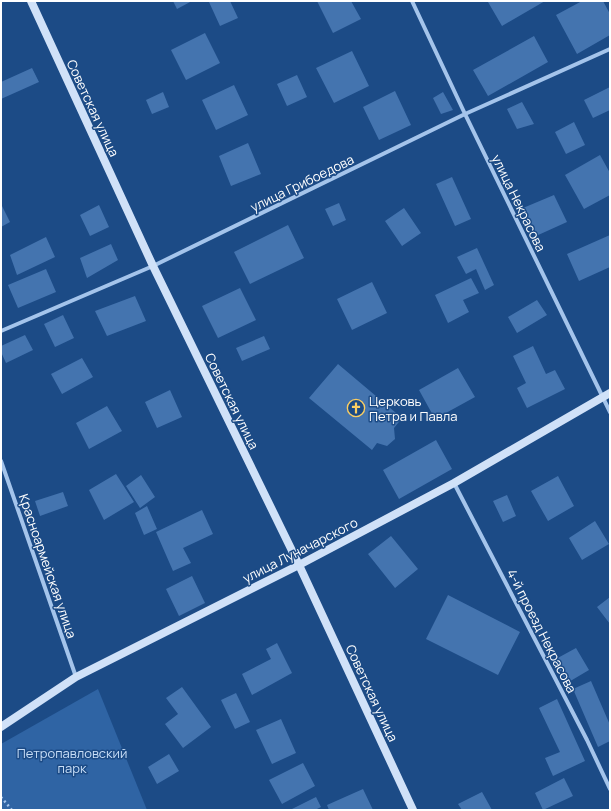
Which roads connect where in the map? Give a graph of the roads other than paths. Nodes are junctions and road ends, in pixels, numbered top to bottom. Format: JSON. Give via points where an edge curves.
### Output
{"nodes":[{"id":1,"x":31,"y":1,"type":"edge"},
{"id":2,"x":412,"y":1,"type":"edge"},
{"id":3,"x":610,"y":49,"type":"edge"},
{"id":4,"x":465,"y":114,"type":"junction"},
{"id":5,"x":152,"y":266,"type":"junction"},
{"id":6,"x":1,"y":331,"type":"edge"},
{"id":7,"x":606,"y":395,"type":"edge"},
{"id":8,"x":610,"y":412,"type":"edge"},
{"id":9,"x":1,"y":461,"type":"edge"},
{"id":10,"x":454,"y":483,"type":"junction"},
{"id":11,"x":299,"y":565,"type":"junction"},
{"id":12,"x":76,"y":677,"type":"junction"},
{"id":13,"x":1,"y":727,"type":"edge"},
{"id":14,"x":610,"y":789,"type":"edge"},
{"id":15,"x":413,"y":810,"type":"edge"}],
"edges":[{"from":1,"to":5,"type":"street","name":"Советская улица"},
{"from":2,"to":4,"type":"street","name":"улица Некрасова"},
{"from":3,"to":4,"type":"street","name":"улица Грибоедова"},
{"from":4,"to":5,"type":"street","name":"улица Грибоедова"},
{"from":4,"to":7,"type":"street","name":"улица Некрасова"},
{"from":5,"to":6,"type":"street","name":"улица Грибоедова"},
{"from":5,"to":11,"type":"street","name":"Советская улица"},
{"from":7,"to":8,"type":"street","name":"улица Некрасова"},
{"from":7,"to":10,"type":"street","name":"улица Луначарского"},
{"from":9,"to":12,"type":"street","name":"Красноармейская улица"},
{"from":10,"to":11,"type":"street","name":"улица Луначарского"},
{"from":10,"to":14,"type":"street","name":"4-й проезд Некрасова"},
{"from":11,"to":12,"type":"street","name":"улица Луначарского"},
{"from":11,"to":15,"type":"street","name":"Советская улица"},
{"from":12,"to":13,"type":"street","name":"улица Луначарского"}]}
